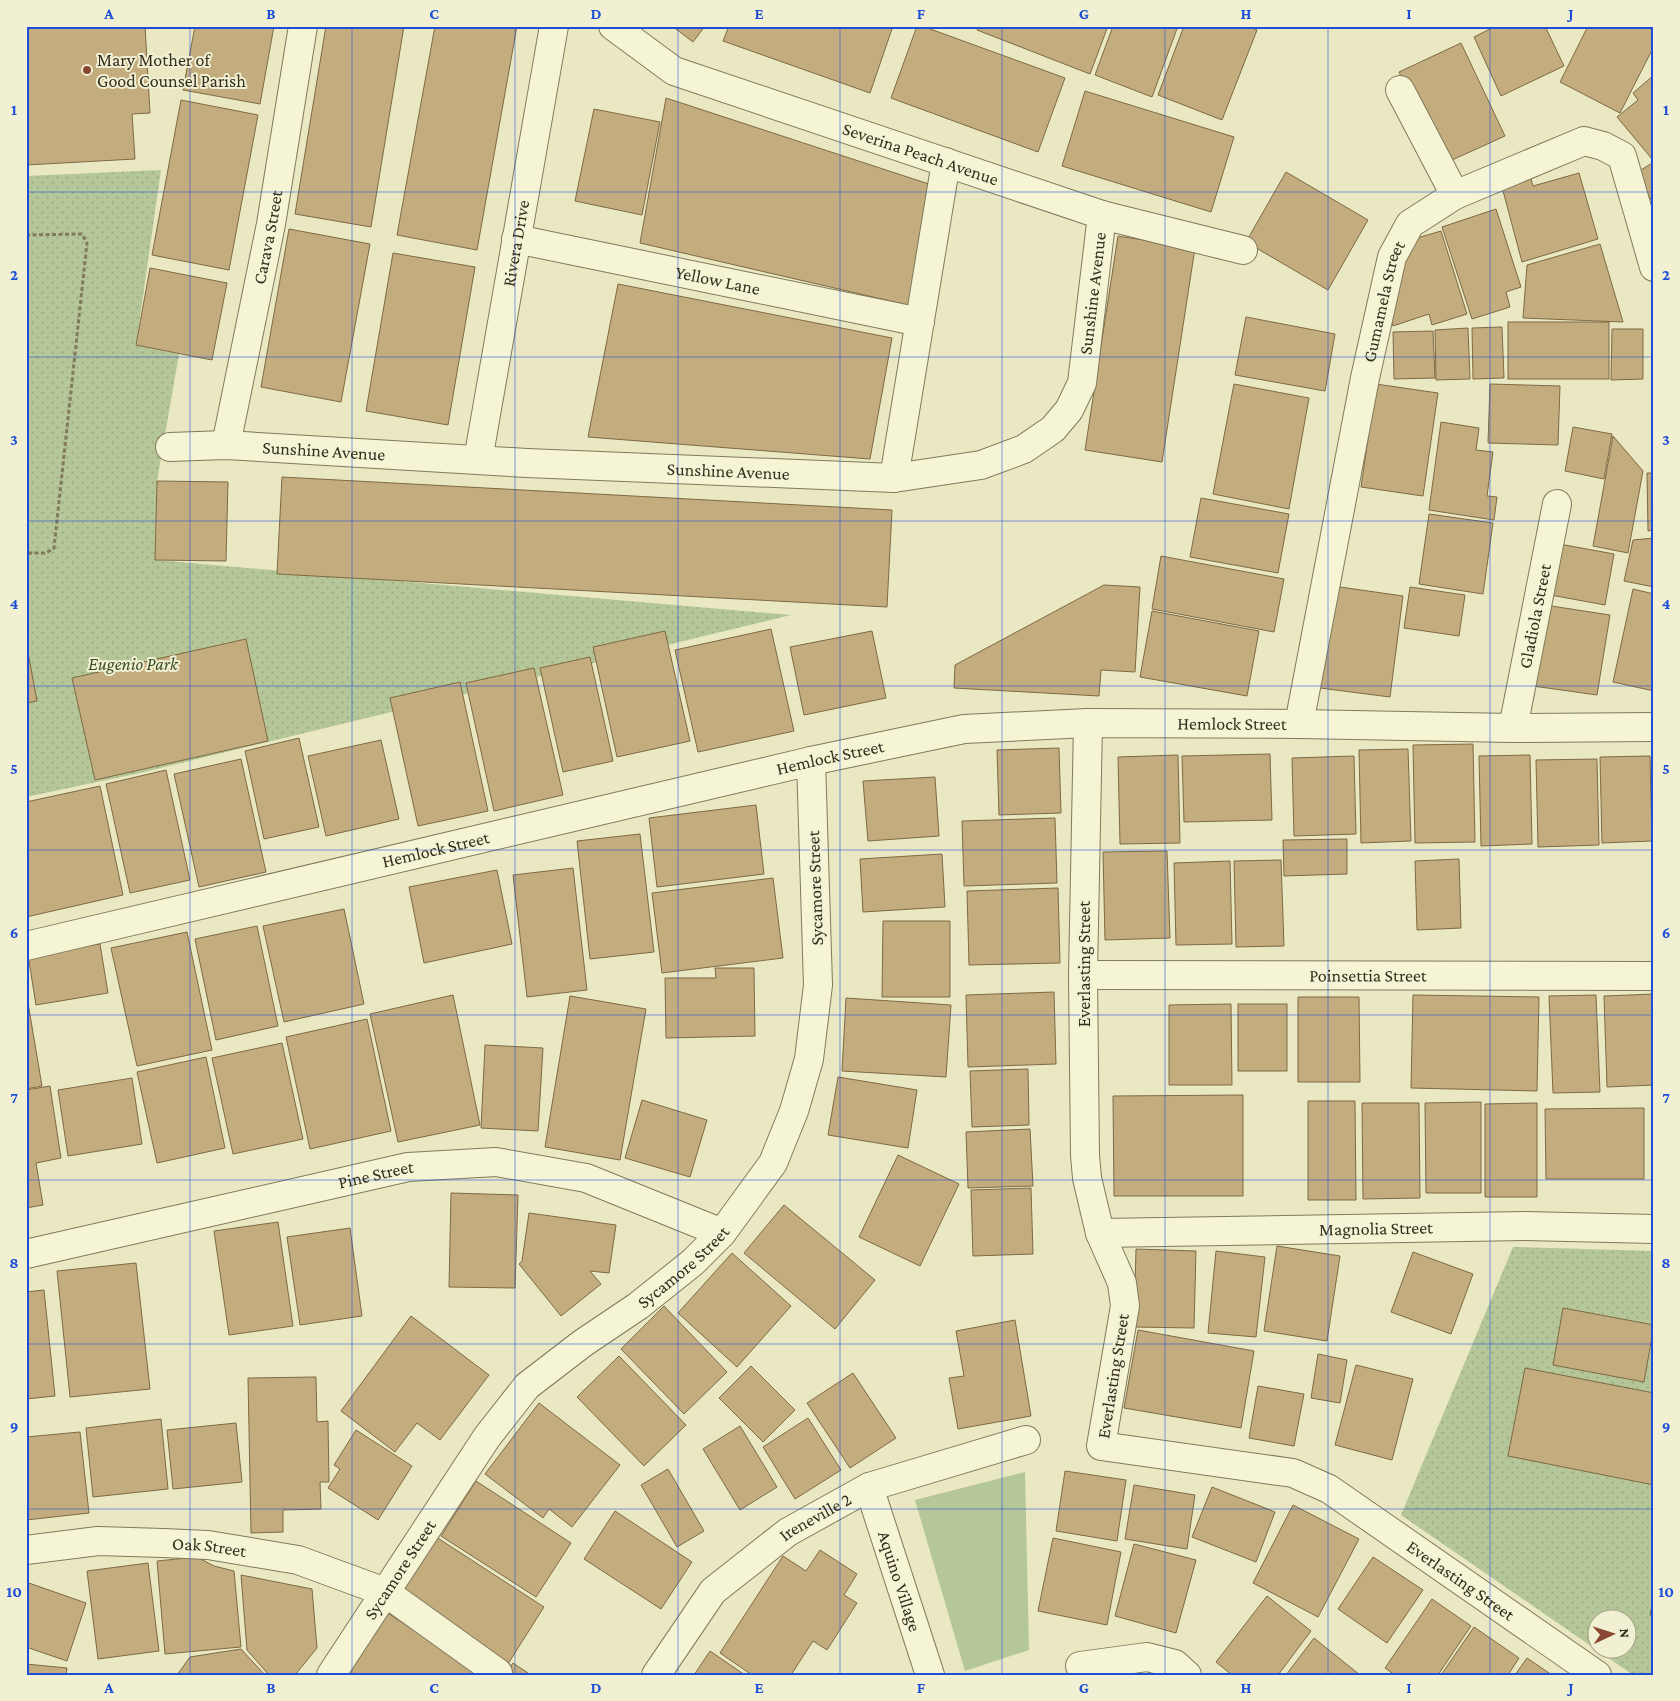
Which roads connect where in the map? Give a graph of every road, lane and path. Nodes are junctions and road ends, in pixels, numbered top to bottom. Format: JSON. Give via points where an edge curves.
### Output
{"nodes":[{"id":1,"x":303,"y":26,"type":"edge"},
{"id":2,"x":554,"y":26,"type":"edge"},
{"id":3,"x":612,"y":26,"type":"edge"},
{"id":4,"x":1400,"y":90,"type":"dead end"},
{"id":5,"x":946,"y":162,"type":"junction"},
{"id":6,"x":1455,"y":196,"type":"junction"},
{"id":7,"x":1102,"y":215,"type":"junction"},
{"id":8,"x":26,"y":235,"type":"edge"},
{"id":9,"x":516,"y":239,"type":"junction"},
{"id":10,"x":1243,"y":250,"type":"dead end"},
{"id":11,"x":1654,"y":267,"type":"edge"},
{"id":12,"x":920,"y":322,"type":"junction"},
{"id":13,"x":226,"y":445,"type":"junction"},
{"id":14,"x":170,"y":447,"type":"dead end"},
{"id":15,"x":478,"y":460,"type":"junction"},
{"id":16,"x":894,"y":478,"type":"junction"},
{"id":17,"x":1557,"y":504,"type":"dead end"},
{"id":18,"x":26,"y":553,"type":"edge"},
{"id":19,"x":1088,"y":723,"type":"junction"},
{"id":20,"x":1299,"y":724,"type":"junction"},
{"id":21,"x":1654,"y":727,"type":"edge"},
{"id":22,"x":1513,"y":728,"type":"junction"},
{"id":23,"x":811,"y":761,"type":"junction"},
{"id":24,"x":26,"y":946,"type":"edge"},
{"id":25,"x":1083,"y":975,"type":"junction"},
{"id":26,"x":1654,"y":976,"type":"edge"},
{"id":27,"x":1654,"y":1229,"type":"edge"},
{"id":28,"x":722,"y":1233,"type":"junction"},
{"id":29,"x":1100,"y":1233,"type":"junction"},
{"id":30,"x":26,"y":1254,"type":"edge"},
{"id":31,"x":1026,"y":1440,"type":"dead end"},
{"id":32,"x":869,"y":1486,"type":"junction"},
{"id":33,"x":26,"y":1550,"type":"edge"},
{"id":34,"x":385,"y":1592,"type":"junction"},
{"id":35,"x":1080,"y":1666,"type":"dead end"},
{"id":36,"x":498,"y":1673,"type":"dead end"},
{"id":37,"x":330,"y":1675,"type":"edge"},
{"id":38,"x":656,"y":1675,"type":"edge"},
{"id":39,"x":930,"y":1675,"type":"edge"},
{"id":40,"x":1187,"y":1675,"type":"edge"},
{"id":41,"x":1598,"y":1675,"type":"edge"}],
"edges":[{"from":1,"to":13,"type":"street","name":"Carava Street","via":[[271,224]]},
{"from":2,"to":9,"type":"street","name":"Rivera Drive"},
{"from":3,"to":5,"type":"street","name":"Severina Peach Avenue","via":[[674,71]]},
{"from":4,"to":6,"type":"street"},
{"from":5,"to":7,"type":"street","name":"Severina Peach Avenue"},
{"from":5,"to":12,"type":"street"},
{"from":6,"to":11,"type":"street","name":"Gumamela Street","via":[[1584,141],[1603,146],[1622,156]]},
{"from":6,"to":20,"type":"street","name":"Gumamela Street","via":[[1410,224],[1392,257],[1365,378]]},
{"from":7,"to":10,"type":"street","name":"Severina Peach Avenue"},
{"from":7,"to":16,"type":"street","name":"Sunshine Avenue","via":[[1082,383],[1069,410],[1054,429],[1024,449],[981,465]]},
{"from":8,"to":18,"type":"path","via":[[82,234],[87,243],[54,548],[46,553]]},
{"from":9,"to":12,"type":"street","name":"Yellow Lane"},
{"from":9,"to":15,"type":"street","name":"Rivera Drive"},
{"from":12,"to":16,"type":"street"},
{"from":13,"to":14,"type":"street","name":"Sunshine Avenue"},
{"from":13,"to":15,"type":"street","name":"Sunshine Avenue"},
{"from":15,"to":16,"type":"street","name":"Sunshine Avenue"},
{"from":17,"to":22,"type":"street","name":"Gladiola Street"},
{"from":19,"to":20,"type":"street","name":"Hemlock Street"},
{"from":19,"to":23,"type":"street","name":"Hemlock Street","via":[[964,729]]},
{"from":19,"to":25,"type":"street","name":"Everlasting Street"},
{"from":20,"to":22,"type":"street","name":"Hemlock Street"},
{"from":21,"to":22,"type":"street","name":"Hemlock Street"},
{"from":23,"to":24,"type":"street","name":"Hemlock Street"},
{"from":23,"to":28,"type":"street","name":"Sycamore Street","via":[[818,984],[808,1059],[794,1111],[773,1163]]},
{"from":25,"to":26,"type":"street","name":"Poinsettia Street"},
{"from":25,"to":29,"type":"street","name":"Everlasting Street","via":[[1086,1171]]},
{"from":27,"to":29,"type":"street","name":"Magnolia Street","via":[[1525,1226]]},
{"from":28,"to":30,"type":"street","name":"Pine Street","via":[[586,1178],[496,1162],[408,1167]]},
{"from":28,"to":34,"type":"street","name":"Sycamore Street","via":[[693,1262],[638,1306],[583,1342],[527,1386],[487,1437]]},
{"from":29,"to":41,"type":"street","name":"Everlasting Street","via":[[1122,1282],[1125,1306],[1100,1446],[1293,1473],[1329,1489]]},
{"from":31,"to":32,"type":"street","name":"Ireneville 2"},
{"from":32,"to":38,"type":"street","name":"Ireneville 2","via":[[788,1532],[713,1591]]},
{"from":32,"to":39,"type":"street","name":"Aquino Village"},
{"from":33,"to":34,"type":"street","name":"Oak Street","via":[[98,1541],[208,1545],[298,1560]]},
{"from":34,"to":36,"type":"street","name":"Oak Street"},
{"from":34,"to":37,"type":"street","name":"Sycamore Street"},
{"from":35,"to":40,"type":"street","via":[[1146,1657],[1175,1664]]}]}
